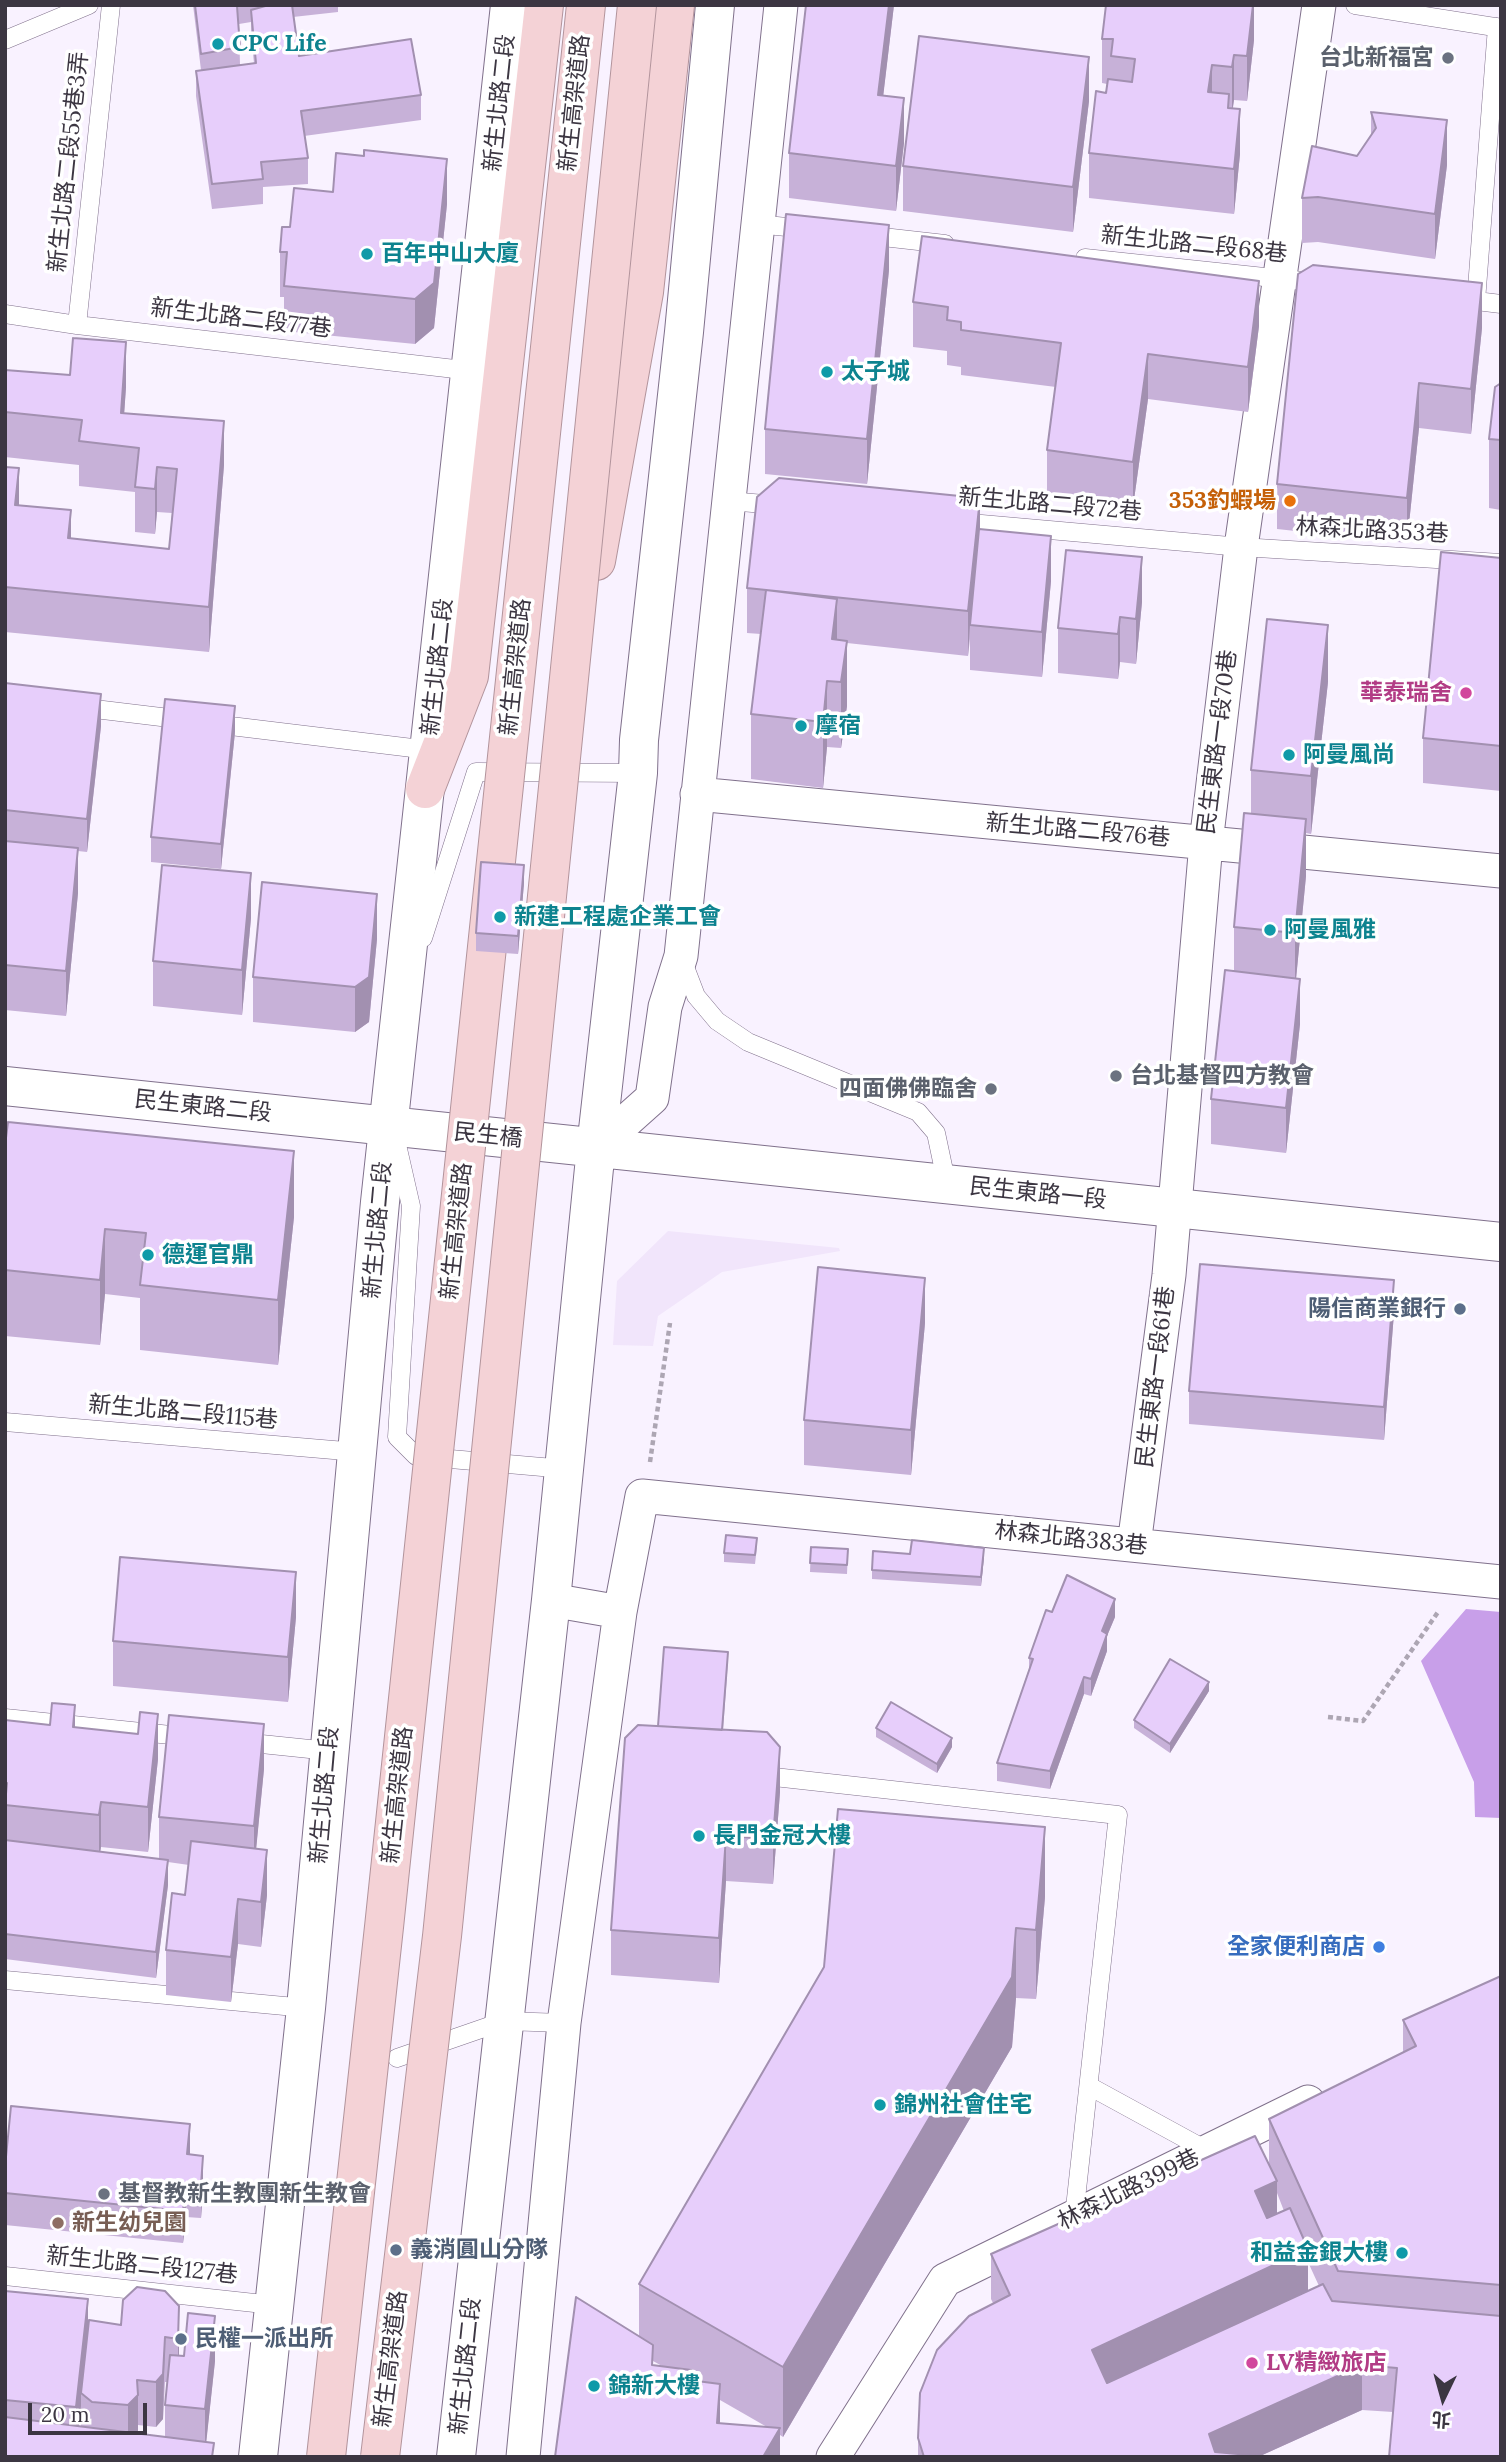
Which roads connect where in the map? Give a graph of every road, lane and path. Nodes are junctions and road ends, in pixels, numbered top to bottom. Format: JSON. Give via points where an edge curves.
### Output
{"nodes":[{"id":1,"x":89,"y":5,"type":"edge"},
{"id":2,"x":111,"y":5,"type":"edge"},
{"id":3,"x":510,"y":5,"type":"edge"},
{"id":4,"x":544,"y":5,"type":"edge"},
{"id":5,"x":586,"y":5,"type":"edge"},
{"id":6,"x":637,"y":5,"type":"edge"},
{"id":7,"x":675,"y":5,"type":"edge"},
{"id":8,"x":715,"y":5,"type":"edge"},
{"id":9,"x":781,"y":5,"type":"edge"},
{"id":10,"x":1320,"y":5,"type":"edge"},
{"id":11,"x":1355,"y":5,"type":"edge"},
{"id":12,"x":1499,"y":28,"type":"edge"},
{"id":13,"x":5,"y":40,"type":"edge"},
{"id":14,"x":757,"y":224,"type":"junction"},
{"id":15,"x":826,"y":231,"type":"edge"},
{"id":16,"x":854,"y":234,"type":"edge"},
{"id":17,"x":964,"y":246,"type":"edge"},
{"id":18,"x":1073,"y":257,"type":"edge"},
{"id":19,"x":1280,"y":279,"type":"junction"},
{"id":20,"x":1332,"y":285,"type":"edge"},
{"id":21,"x":1437,"y":297,"type":"edge"},
{"id":22,"x":1476,"y":301,"type":"junction"},
{"id":23,"x":1501,"y":304,"type":"edge"},
{"id":24,"x":5,"y":314,"type":"edge"},
{"id":25,"x":77,"y":325,"type":"junction"},
{"id":26,"x":472,"y":371,"type":"junction"},
{"id":27,"x":729,"y":501,"type":"junction"},
{"id":28,"x":798,"y":507,"type":"edge"},
{"id":29,"x":936,"y":520,"type":"edge"},
{"id":30,"x":1241,"y":547,"type":"junction"},
{"id":31,"x":1501,"y":563,"type":"edge"},
{"id":32,"x":60,"y":705,"type":"edge"},
{"id":33,"x":429,"y":750,"type":"junction"},
{"id":34,"x":559,"y":766,"type":"junction"},
{"id":35,"x":638,"y":774,"type":"junction"},
{"id":36,"x":425,"y":789,"type":"junction"},
{"id":37,"x":697,"y":794,"type":"junction"},
{"id":38,"x":1206,"y":843,"type":"junction"},
{"id":39,"x":1501,"y":871,"type":"edge"},
{"id":40,"x":681,"y":956,"type":"junction"},
{"id":41,"x":402,"y":999,"type":"junction"},
{"id":42,"x":5,"y":1086,"type":"edge"},
{"id":43,"x":396,"y":1134,"type":"junction"},
{"id":44,"x":585,"y":1147,"type":"junction"},
{"id":45,"x":947,"y":1185,"type":"junction"},
{"id":46,"x":1175,"y":1208,"type":"junction"},
{"id":47,"x":1501,"y":1242,"type":"edge"},
{"id":48,"x":670,"y":1322,"type":"dead end"},
{"id":49,"x":5,"y":1422,"type":"edge"},
{"id":50,"x":358,"y":1452,"type":"junction"},
{"id":51,"x":565,"y":1469,"type":"junction"},
{"id":52,"x":642,"y":1496,"type":"junction"},
{"id":53,"x":1134,"y":1545,"type":"junction"},
{"id":54,"x":1462,"y":1577,"type":"junction"},
{"id":55,"x":1501,"y":1582,"type":"edge"},
{"id":56,"x":551,"y":1600,"type":"junction"},
{"id":57,"x":620,"y":1612,"type":"junction"},
{"id":58,"x":1328,"y":1717,"type":"dead end"},
{"id":59,"x":5,"y":1718,"type":"edge"},
{"id":60,"x":329,"y":1751,"type":"junction"},
{"id":61,"x":736,"y":1773,"type":"edge"},
{"id":62,"x":5,"y":1980,"type":"edge"},
{"id":63,"x":306,"y":2008,"type":"junction"},
{"id":64,"x":504,"y":2021,"type":"junction"},
{"id":65,"x":564,"y":2023,"type":"junction"},
{"id":66,"x":397,"y":2058,"type":"dead end"},
{"id":67,"x":1088,"y":2086,"type":"junction"},
{"id":68,"x":1330,"y":2092,"type":"edge"},
{"id":69,"x":1208,"y":2151,"type":"junction"},
{"id":70,"x":1074,"y":2217,"type":"junction"},
{"id":71,"x":5,"y":2276,"type":"edge"},
{"id":72,"x":273,"y":2305,"type":"junction"},
{"id":73,"x":258,"y":2457,"type":"edge"},
{"id":74,"x":326,"y":2457,"type":"edge"},
{"id":75,"x":380,"y":2457,"type":"edge"},
{"id":76,"x":456,"y":2457,"type":"edge"},
{"id":77,"x":523,"y":2457,"type":"edge"},
{"id":78,"x":833,"y":2457,"type":"edge"}],
"edges":[{"from":1,"to":13,"type":"lane"},
{"from":2,"to":25,"type":"lane","name":"新生北路二段55巷3弄"},
{"from":3,"to":26,"type":"street","name":"新生北路二段"},
{"from":4,"to":36,"type":"highway","via":[[469,676]]},
{"from":5,"to":74,"type":"highway","name":"新生高架道路","bridge":true},
{"from":6,"to":34,"type":"highway","name":"新生高架道路","bridge":true},
{"from":7,"to":34,"type":"highway","bridge":true,"via":[[644,292]]},
{"from":8,"to":35,"type":"street","name":"新生北路二段"},
{"from":9,"to":14,"type":"street"},
{"from":10,"to":19,"type":"street","name":"民生東路一段70巷"},
{"from":11,"to":12,"type":"lane"},
{"from":12,"to":22,"type":"lane"},
{"from":14,"to":15,"type":"lane"},
{"from":14,"to":27,"type":"street"},
{"from":16,"to":17,"type":"lane"},
{"from":18,"to":19,"type":"lane","name":"新生北路二段68巷"},
{"from":19,"to":20,"type":"lane","name":"新生北路二段68巷"},
{"from":19,"to":30,"type":"street","name":"民生東路一段70巷"},
{"from":21,"to":22,"type":"lane"},
{"from":22,"to":23,"type":"lane"},
{"from":24,"to":25,"type":"lane","name":"新生北路二段77巷"},
{"from":25,"to":26,"type":"lane","name":"新生北路二段77巷"},
{"from":26,"to":33,"type":"street","name":"新生北路二段"},
{"from":27,"to":28,"type":"lane"},
{"from":27,"to":37,"type":"street"},
{"from":29,"to":30,"type":"lane","name":"新生北路二段72巷"},
{"from":30,"to":31,"type":"lane","name":"林森北路353巷"},
{"from":30,"to":38,"type":"street","name":"民生東路一段70巷"},
{"from":32,"to":33,"type":"lane"},
{"from":33,"to":36,"type":"street","name":"新生北路二段"},
{"from":34,"to":75,"type":"highway","name":"新生高架道路","bridge":true,"via":[[442,1936]]},
{"from":35,"to":41,"type":"lane","via":[[476,772]]},
{"from":35,"to":44,"type":"street","name":"新生北路二段"},
{"from":36,"to":41,"type":"street","name":"新生北路二段"},
{"from":37,"to":38,"type":"street","name":"新生北路二段76巷"},
{"from":37,"to":40,"type":"street"},
{"from":38,"to":39,"type":"street","name":"新生北路二段76巷"},
{"from":38,"to":46,"type":"street","name":"民生東路一段70巷"},
{"from":40,"to":44,"type":"street","via":[[665,1007],[652,1098]]},
{"from":40,"to":45,"type":"lane","via":[[696,996],[717,1021],[748,1042],[918,1112],[936,1133]]},
{"from":41,"to":43,"type":"street","name":"新生北路二段"},
{"from":42,"to":43,"type":"street","name":"民生東路二段"},
{"from":43,"to":44,"type":"street","name":"民生橋","bridge":true},
{"from":43,"to":50,"type":"street","name":"新生北路二段"},
{"from":43,"to":51,"type":"lane","via":[[411,1206],[397,1437],[416,1456]]},
{"from":44,"to":45,"type":"street","name":"民生東路一段"},
{"from":44,"to":51,"type":"street","name":"新生北路二段"},
{"from":45,"to":46,"type":"street","name":"民生東路一段"},
{"from":46,"to":47,"type":"street","name":"民生東路一段"},
{"from":46,"to":53,"type":"street","name":"民生東路一段61巷"},
{"from":48,"to":52,"type":"path","via":[[654,1446]]},
{"from":49,"to":50,"type":"lane","name":"新生北路二段115巷"},
{"from":50,"to":60,"type":"street","name":"新生北路二段"},
{"from":51,"to":56,"type":"street","name":"新生北路二段"},
{"from":52,"to":53,"type":"street","name":"林森北路383巷"},
{"from":52,"to":57,"type":"street"},
{"from":53,"to":54,"type":"street","name":"林森北路383巷"},
{"from":54,"to":55,"type":"street","name":"林森北路383巷"},
{"from":54,"to":58,"type":"path","via":[[1363,1721]]},
{"from":56,"to":57,"type":"street"},
{"from":56,"to":64,"type":"street","name":"新生北路二段"},
{"from":57,"to":65,"type":"street","via":[[607,1759]]},
{"from":59,"to":60,"type":"lane"},
{"from":60,"to":63,"type":"street","name":"新生北路二段"},
{"from":61,"to":67,"type":"lane","via":[[1118,1815]]},
{"from":62,"to":63,"type":"lane"},
{"from":63,"to":72,"type":"street","name":"新生北路二段"},
{"from":64,"to":65,"type":"lane"},
{"from":64,"to":66,"type":"lane"},
{"from":64,"to":76,"type":"street","name":"新生北路二段"},
{"from":65,"to":77,"type":"street"},
{"from":67,"to":69,"type":"lane"},
{"from":67,"to":70,"type":"lane"},
{"from":68,"to":69,"type":"street","name":"林森北路399巷"},
{"from":69,"to":70,"type":"street","name":"林森北路399巷"},
{"from":70,"to":78,"type":"street","name":"林森北路399巷","via":[[945,2280]]},
{"from":71,"to":72,"type":"lane","name":"新生北路二段127巷"},
{"from":72,"to":73,"type":"street","name":"新生北路二段"}]}
